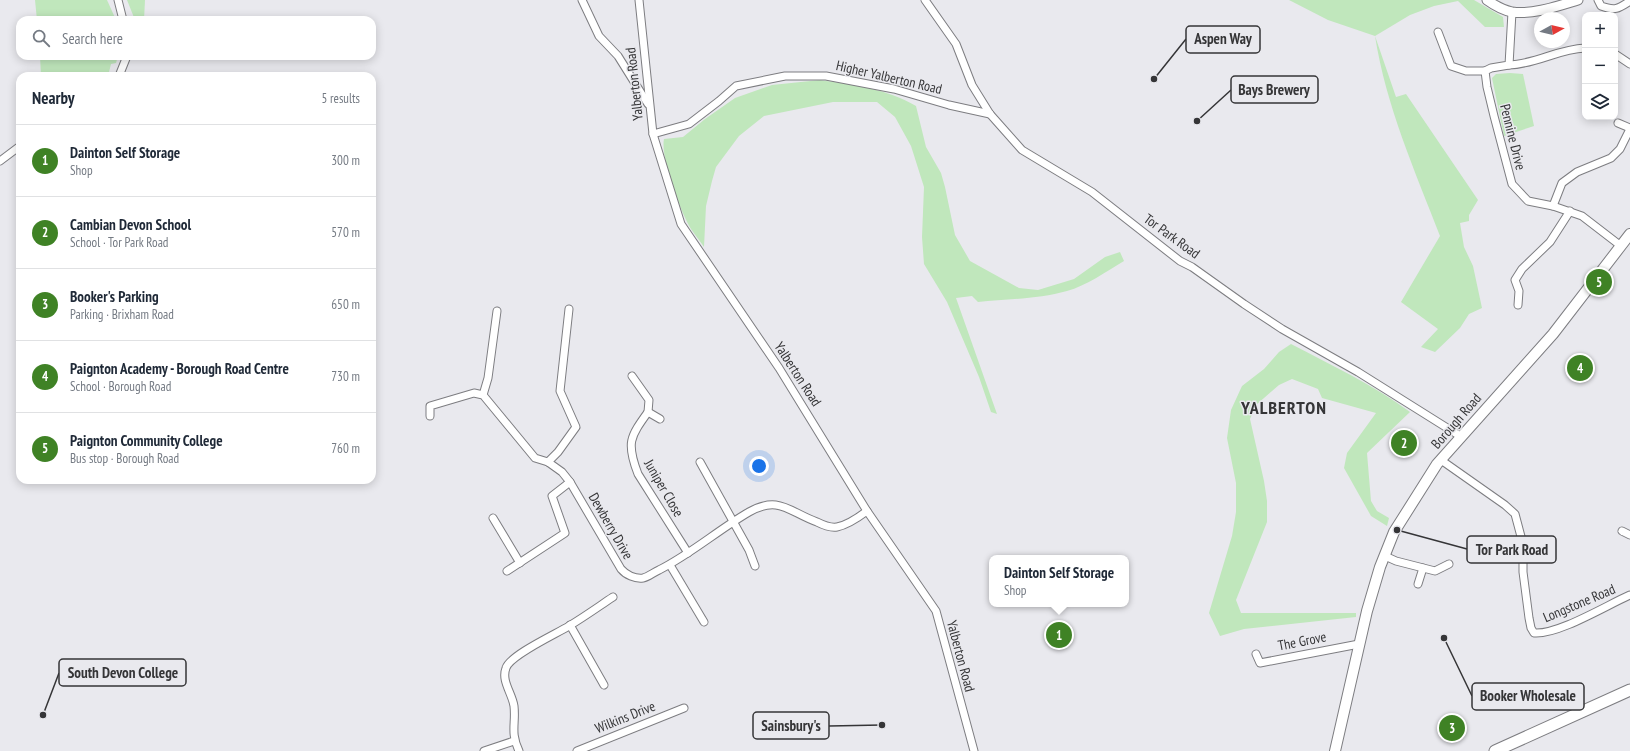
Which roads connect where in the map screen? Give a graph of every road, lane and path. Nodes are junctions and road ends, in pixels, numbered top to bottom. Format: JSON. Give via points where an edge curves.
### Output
{"nodes":[{"id":1,"x":118,"y":0,"type":"edge"},
{"id":2,"x":582,"y":0,"type":"edge"},
{"id":3,"x":639,"y":0,"type":"edge"},
{"id":4,"x":925,"y":0,"type":"edge"},
{"id":5,"x":1487,"y":0,"type":"edge"},
{"id":6,"x":1578,"y":0,"type":"edge"},
{"id":7,"x":1598,"y":0,"type":"edge"},
{"id":8,"x":1630,"y":1,"type":"edge"},
{"id":9,"x":1512,"y":12,"type":"junction"},
{"id":10,"x":122,"y":16,"type":"edge"},
{"id":11,"x":1438,"y":32,"type":"dead end"},
{"id":12,"x":1582,"y":48,"type":"edge"},
{"id":13,"x":1618,"y":56,"type":"edge"},
{"id":14,"x":125,"y":60,"type":"edge"},
{"id":15,"x":1630,"y":64,"type":"edge"},
{"id":16,"x":1509,"y":65,"type":"junction"},
{"id":17,"x":1486,"y":71,"type":"junction"},
{"id":18,"x":121,"y":72,"type":"edge"},
{"id":19,"x":650,"y":106,"type":"junction"},
{"id":20,"x":990,"y":114,"type":"junction"},
{"id":21,"x":1618,"y":122,"type":"dead end"},
{"id":22,"x":1630,"y":128,"type":"edge"},
{"id":23,"x":652,"y":134,"type":"junction"},
{"id":24,"x":1628,"y":137,"type":"edge"},
{"id":25,"x":16,"y":149,"type":"edge"},
{"id":26,"x":0,"y":161,"type":"edge"},
{"id":27,"x":1553,"y":206,"type":"junction"},
{"id":28,"x":1570,"y":211,"type":"junction"},
{"id":29,"x":1630,"y":234,"type":"edge"},
{"id":30,"x":1621,"y":246,"type":"junction"},
{"id":31,"x":1518,"y":305,"type":"dead end"},
{"id":32,"x":569,"y":308,"type":"dead end"},
{"id":33,"x":497,"y":311,"type":"dead end"},
{"id":34,"x":632,"y":376,"type":"dead end"},
{"id":35,"x":483,"y":396,"type":"junction"},
{"id":36,"x":648,"y":412,"type":"junction"},
{"id":37,"x":430,"y":416,"type":"dead end"},
{"id":38,"x":660,"y":419,"type":"dead end"},
{"id":39,"x":1460,"y":436,"type":"junction"},
{"id":40,"x":1441,"y":460,"type":"junction"},
{"id":41,"x":548,"y":462,"type":"junction"},
{"id":42,"x":700,"y":462,"type":"dead end"},
{"id":43,"x":570,"y":482,"type":"junction"},
{"id":44,"x":867,"y":511,"type":"junction"},
{"id":45,"x":493,"y":518,"type":"dead end"},
{"id":46,"x":734,"y":521,"type":"junction"},
{"id":47,"x":1622,"y":531,"type":"dead end"},
{"id":48,"x":1630,"y":535,"type":"edge"},
{"id":49,"x":688,"y":553,"type":"junction"},
{"id":50,"x":1385,"y":556,"type":"junction"},
{"id":51,"x":520,"y":563,"type":"junction"},
{"id":52,"x":670,"y":564,"type":"junction"},
{"id":53,"x":1449,"y":564,"type":"dead end"},
{"id":54,"x":755,"y":566,"type":"dead end"},
{"id":55,"x":1423,"y":568,"type":"junction"},
{"id":56,"x":507,"y":572,"type":"dead end"},
{"id":57,"x":1418,"y":584,"type":"dead end"},
{"id":58,"x":1630,"y":595,"type":"edge"},
{"id":59,"x":613,"y":597,"type":"dead end"},
{"id":60,"x":704,"y":622,"type":"dead end"},
{"id":61,"x":570,"y":625,"type":"junction"},
{"id":62,"x":1359,"y":644,"type":"junction"},
{"id":63,"x":1256,"y":654,"type":"dead end"},
{"id":64,"x":604,"y":685,"type":"dead end"},
{"id":65,"x":1630,"y":690,"type":"edge"},
{"id":66,"x":684,"y":708,"type":"dead end"},
{"id":67,"x":514,"y":742,"type":"junction"},
{"id":68,"x":484,"y":751,"type":"edge"},
{"id":69,"x":519,"y":751,"type":"edge"},
{"id":70,"x":576,"y":751,"type":"edge"},
{"id":71,"x":974,"y":751,"type":"edge"},
{"id":72,"x":1335,"y":751,"type":"edge"},
{"id":73,"x":1495,"y":751,"type":"edge"}],
"edges":[{"from":1,"to":10,"type":"street"},
{"from":2,"to":19,"type":"street","via":[[599,36],[618,56]]},
{"from":3,"to":19,"type":"street","name":"Yalberton Road"},
{"from":4,"to":20,"type":"street","name":"Tor Park Road","via":[[956,44],[972,85]]},
{"from":5,"to":9,"type":"street"},
{"from":6,"to":9,"type":"street","via":[[1538,10]]},
{"from":7,"to":8,"type":"street","via":[[1601,6],[1611,10]]},
{"from":9,"to":16,"type":"street"},
{"from":11,"to":17,"type":"street","via":[[1451,66],[1466,71]]},
{"from":12,"to":16,"type":"street","via":[[1534,62]]},
{"from":13,"to":15,"type":"street"},
{"from":14,"to":18,"type":"street"},
{"from":16,"to":17,"type":"street"},
{"from":17,"to":27,"type":"street","name":"Pennine Drive","via":[[1487,87],[1512,184],[1528,201]]},
{"from":19,"to":23,"type":"street","name":"Yalberton Road"},
{"from":20,"to":23,"type":"street","name":"Higher Yalberton Road","via":[[894,89],[833,77],[785,76],[736,86],[689,124]]},
{"from":20,"to":39,"type":"street","name":"Tor Park Road","via":[[1022,150],[1092,192],[1180,261],[1282,328]]},
{"from":21,"to":22,"type":"street"},
{"from":22,"to":24,"type":"street"},
{"from":23,"to":44,"type":"street","name":"Yalberton Road","via":[[681,224],[779,368]]},
{"from":24,"to":27,"type":"street","via":[[1611,158],[1577,172],[1562,183]]},
{"from":25,"to":26,"type":"street"},
{"from":27,"to":28,"type":"street","name":"Pennine Drive"},
{"from":28,"to":30,"type":"street","name":"Pennine Drive","via":[[1582,216]]},
{"from":28,"to":31,"type":"street","via":[[1550,242],[1522,269],[1515,280],[1519,291]]},
{"from":29,"to":30,"type":"main road","name":"Borough Road"},
{"from":30,"to":39,"type":"main road","name":"Borough Road","via":[[1553,334]]},
{"from":32,"to":41,"type":"street","via":[[560,391],[576,427]]},
{"from":33,"to":35,"type":"street","via":[[488,378]]},
{"from":34,"to":36,"type":"street","via":[[649,400]]},
{"from":35,"to":37,"type":"street","via":[[474,393],[430,406]]},
{"from":35,"to":41,"type":"street","name":"Dewberry Drive","via":[[535,458]]},
{"from":36,"to":38,"type":"street"},
{"from":36,"to":49,"type":"street","name":"Juniper Close","via":[[631,441],[633,462]]},
{"from":39,"to":40,"type":"main road","name":"Borough Road"},
{"from":40,"to":50,"type":"main road","name":"Borough Road","via":[[1394,532]]},
{"from":40,"to":58,"type":"street","name":"Longstone Road","via":[[1514,514],[1523,544],[1529,618],[1534,633],[1564,627]]},
{"from":41,"to":43,"type":"street","name":"Dewberry Drive","via":[[562,472]]},
{"from":42,"to":46,"type":"street"},
{"from":43,"to":51,"type":"street","via":[[552,496],[565,533]]},
{"from":43,"to":52,"type":"street","name":"Dewberry Drive","via":[[625,574],[643,578]]},
{"from":44,"to":46,"type":"street","name":"Dewberry Drive","via":[[838,527],[824,525],[784,506],[773,504],[761,506]]},
{"from":44,"to":71,"type":"street","name":"Yalberton Road","via":[[936,611]]},
{"from":45,"to":51,"type":"street"},
{"from":46,"to":49,"type":"street","name":"Dewberry Drive"},
{"from":46,"to":54,"type":"street"},
{"from":47,"to":48,"type":"street"},
{"from":49,"to":52,"type":"street","name":"Dewberry Drive"},
{"from":50,"to":55,"type":"street"},
{"from":50,"to":62,"type":"main road","name":"Borough Road"},
{"from":51,"to":56,"type":"street"},
{"from":52,"to":60,"type":"street"},
{"from":53,"to":55,"type":"street","via":[[1435,571]]},
{"from":55,"to":57,"type":"street"},
{"from":59,"to":61,"type":"street"},
{"from":61,"to":64,"type":"street"},
{"from":61,"to":67,"type":"street","via":[[524,651],[506,667],[504,677],[514,706]]},
{"from":62,"to":63,"type":"street","name":"The Grove","via":[[1260,663]]},
{"from":62,"to":72,"type":"main road","name":"Borough Road"},
{"from":65,"to":73,"type":"main road"},
{"from":66,"to":70,"type":"street","name":"Wilkins Drive"},
{"from":67,"to":68,"type":"street"},
{"from":67,"to":69,"type":"street"}]}
